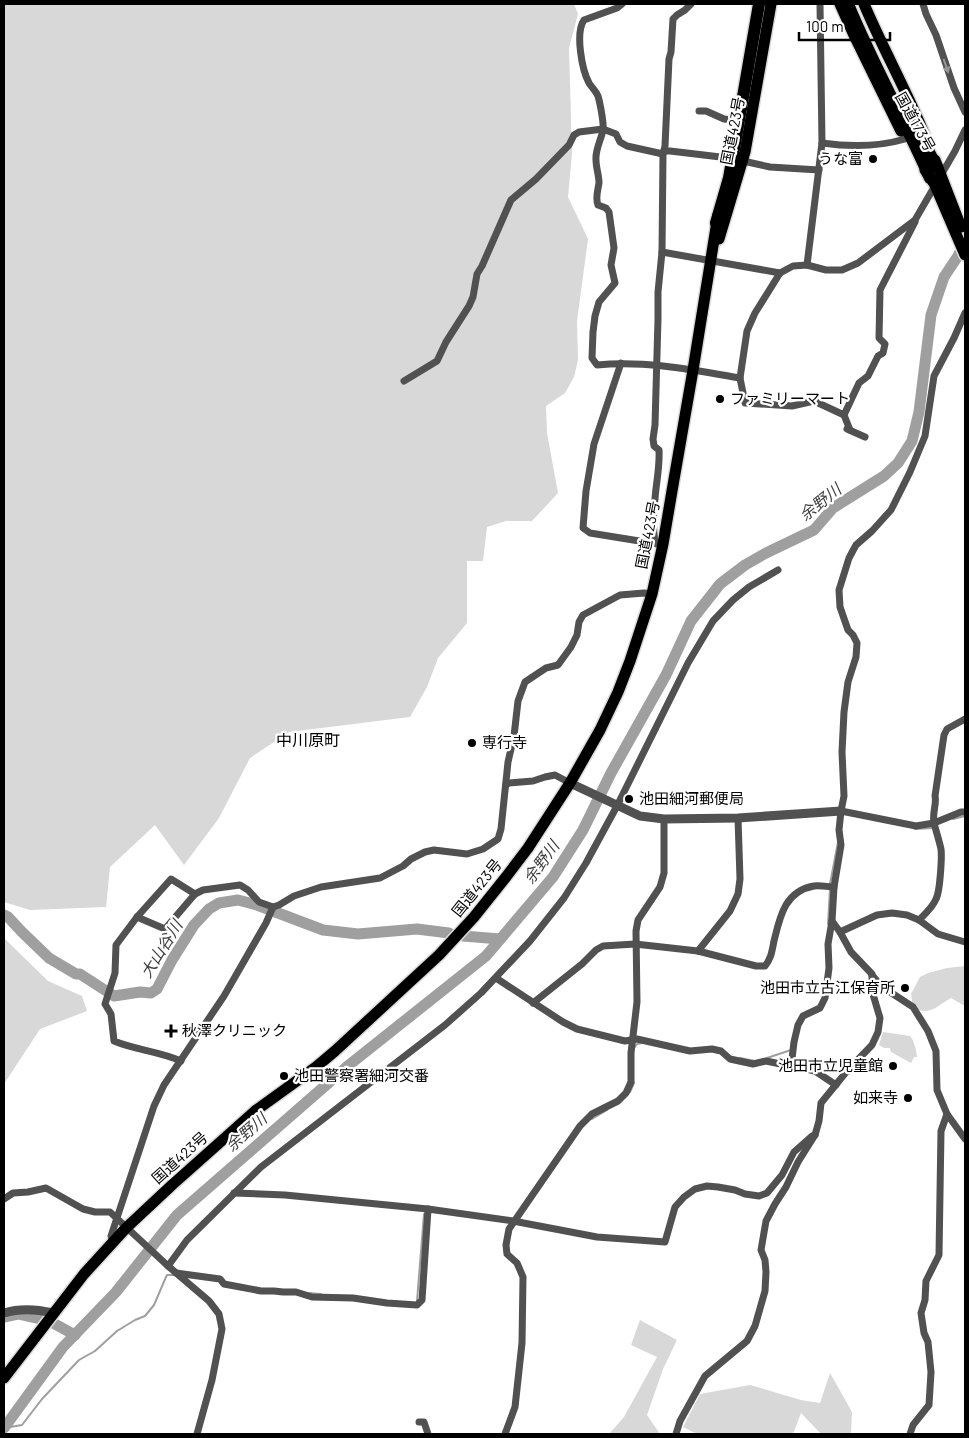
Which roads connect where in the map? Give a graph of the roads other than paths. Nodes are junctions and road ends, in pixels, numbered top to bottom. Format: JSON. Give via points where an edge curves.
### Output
{"nodes":[{"id":1,"x":622,"y":4,"type":"edge"},
{"id":2,"x":691,"y":4,"type":"edge"},
{"id":3,"x":754,"y":4,"type":"edge"},
{"id":4,"x":759,"y":4,"type":"edge"},
{"id":5,"x":765,"y":4,"type":"edge"},
{"id":6,"x":772,"y":4,"type":"edge"},
{"id":7,"x":820,"y":4,"type":"edge"},
{"id":8,"x":840,"y":4,"type":"edge"},
{"id":9,"x":848,"y":4,"type":"edge"},
{"id":10,"x":857,"y":4,"type":"edge"},
{"id":11,"x":864,"y":4,"type":"edge"},
{"id":12,"x":923,"y":4,"type":"edge"},
{"id":13,"x":879,"y":62,"type":"junction"},
{"id":14,"x":699,"y":111,"type":"dead end"},
{"id":15,"x":965,"y":112,"type":"edge"},
{"id":16,"x":734,"y":120,"type":"junction"},
{"id":17,"x":603,"y":129,"type":"junction"},
{"id":18,"x":965,"y":130,"type":"edge"},
{"id":19,"x":906,"y":139,"type":"junction"},
{"id":20,"x":822,"y":144,"type":"junction"},
{"id":21,"x":663,"y":152,"type":"junction"},
{"id":22,"x":728,"y":158,"type":"junction"},
{"id":23,"x":743,"y":162,"type":"junction"},
{"id":24,"x":819,"y":170,"type":"junction"},
{"id":25,"x":936,"y":176,"type":"junction"},
{"id":26,"x":730,"y":206,"type":"junction"},
{"id":27,"x":915,"y":220,"type":"junction"},
{"id":28,"x":716,"y":223,"type":"junction"},
{"id":29,"x":958,"y":228,"type":"junction"},
{"id":30,"x":965,"y":238,"type":"edge"},
{"id":31,"x":662,"y":252,"type":"junction"},
{"id":32,"x":965,"y":255,"type":"edge"},
{"id":33,"x":711,"y":261,"type":"junction"},
{"id":34,"x":807,"y":265,"type":"junction"},
{"id":35,"x":780,"y":273,"type":"junction"},
{"id":36,"x":965,"y":313,"type":"edge"},
{"id":37,"x":621,"y":363,"type":"junction"},
{"id":38,"x":657,"y":366,"type":"junction"},
{"id":39,"x":693,"y":370,"type":"junction"},
{"id":40,"x":740,"y":378,"type":"junction"},
{"id":41,"x":404,"y":381,"type":"dead end"},
{"id":42,"x":844,"y":415,"type":"junction"},
{"id":43,"x":865,"y":436,"type":"dead end"},
{"id":44,"x":659,"y":544,"type":"junction"},
{"id":45,"x":778,"y":570,"type":"dead end"},
{"id":46,"x":652,"y":594,"type":"junction"},
{"id":47,"x":965,"y":719,"type":"edge"},
{"id":48,"x":506,"y":785,"type":"junction"},
{"id":49,"x":574,"y":786,"type":"junction"},
{"id":50,"x":615,"y":805,"type":"junction"},
{"id":51,"x":841,"y":811,"type":"junction"},
{"id":52,"x":965,"y":812,"type":"edge"},
{"id":53,"x":738,"y":818,"type":"junction"},
{"id":54,"x":664,"y":819,"type":"junction"},
{"id":55,"x":934,"y":823,"type":"junction"},
{"id":56,"x":834,"y":887,"type":"junction"},
{"id":57,"x":195,"y":894,"type":"junction"},
{"id":58,"x":273,"y":907,"type":"junction"},
{"id":59,"x":137,"y":917,"type":"junction"},
{"id":60,"x":919,"y":920,"type":"junction"},
{"id":61,"x":832,"y":921,"type":"junction"},
{"id":62,"x":840,"y":932,"type":"junction"},
{"id":63,"x":965,"y":942,"type":"edge"},
{"id":64,"x":635,"y":944,"type":"junction"},
{"id":65,"x":698,"y":951,"type":"junction"},
{"id":66,"x":872,"y":974,"type":"junction"},
{"id":67,"x":496,"y":978,"type":"junction"},
{"id":68,"x":533,"y":1003,"type":"junction"},
{"id":69,"x":632,"y":1040,"type":"junction"},
{"id":70,"x":180,"y":1061,"type":"junction"},
{"id":71,"x":791,"y":1067,"type":"junction"},
{"id":72,"x":836,"y":1085,"type":"junction"},
{"id":73,"x":947,"y":1114,"type":"junction"},
{"id":74,"x":815,"y":1135,"type":"junction"},
{"id":75,"x":965,"y":1139,"type":"edge"},
{"id":76,"x":234,"y":1193,"type":"junction"},
{"id":77,"x":4,"y":1199,"type":"edge"},
{"id":78,"x":428,"y":1209,"type":"junction"},
{"id":79,"x":116,"y":1219,"type":"junction"},
{"id":80,"x":513,"y":1221,"type":"junction"},
{"id":81,"x":126,"y":1228,"type":"junction"},
{"id":82,"x":114,"y":1242,"type":"junction"},
{"id":83,"x":167,"y":1265,"type":"junction"},
{"id":84,"x":176,"y":1273,"type":"junction"},
{"id":85,"x":4,"y":1313,"type":"edge"},
{"id":86,"x":52,"y":1314,"type":"junction"},
{"id":87,"x":4,"y":1378,"type":"edge"},
{"id":88,"x":419,"y":1422,"type":"dead end"},
{"id":89,"x":197,"y":1434,"type":"edge"},
{"id":90,"x":428,"y":1434,"type":"edge"},
{"id":91,"x":505,"y":1434,"type":"edge"},
{"id":92,"x":676,"y":1434,"type":"edge"},
{"id":93,"x":910,"y":1434,"type":"edge"}],
"edges":[{"from":1,"to":17,"type":"street","via":[[581,24],[579,39],[585,71],[597,95]]},
{"from":2,"to":21,"type":"street","via":[[673,19]]},
{"from":3,"to":16,"type":"highway","name":"国道423号"},
{"from":4,"to":28,"type":"highway","via":[[729,178]]},
{"from":5,"to":26,"type":"highway"},
{"from":6,"to":23,"type":"highway","name":"国道423号"},
{"from":7,"to":20,"type":"street"},
{"from":8,"to":19,"type":"highway","name":"国道173号"},
{"from":9,"to":13,"type":"highway"},
{"from":10,"to":13,"type":"highway"},
{"from":11,"to":25,"type":"highway","name":"国道173号","via":[[915,110]]},
{"from":12,"to":15,"type":"street","one_way":true},
{"from":13,"to":25,"type":"highway"},
{"from":14,"to":16,"type":"street"},
{"from":16,"to":22,"type":"highway","name":"国道423号"},
{"from":17,"to":21,"type":"street","via":[[616,134],[627,146]]},
{"from":17,"to":37,"type":"street","via":[[596,160],[599,181],[596,201],[610,212],[614,248],[611,266],[615,283],[599,302],[592,332],[592,358],[597,365]]},
{"from":17,"to":41,"type":"street","via":[[574,135],[569,145],[536,180],[511,200],[477,274],[469,306],[437,361]]},
{"from":18,"to":25,"type":"street","via":[[955,152]]},
{"from":19,"to":20,"type":"street","via":[[867,146]]},
{"from":19,"to":25,"type":"highway","name":"国道173号"},
{"from":20,"to":24,"type":"street"},
{"from":21,"to":22,"type":"street"},
{"from":21,"to":31,"type":"street"},
{"from":22,"to":28,"type":"highway","name":"国道423号"},
{"from":23,"to":24,"type":"street"},
{"from":23,"to":26,"type":"highway","name":"国道423号"},
{"from":24,"to":34,"type":"street"},
{"from":25,"to":27,"type":"street"},
{"from":25,"to":29,"type":"highway","name":"国道173号"},
{"from":26,"to":33,"type":"highway","name":"国道423号"},
{"from":27,"to":34,"type":"street","via":[[858,263],[842,270]]},
{"from":27,"to":42,"type":"street","via":[[880,290],[879,338],[885,344],[882,353],[868,376],[859,383]]},
{"from":28,"to":33,"type":"highway","name":"国道423号"},
{"from":29,"to":30,"type":"highway","name":"国道173号"},
{"from":29,"to":32,"type":"highway","name":"国道173号"},
{"from":31,"to":33,"type":"street"},
{"from":31,"to":38,"type":"street"},
{"from":33,"to":35,"type":"street"},
{"from":33,"to":39,"type":"highway","name":"国道423号"},
{"from":34,"to":35,"type":"street","via":[[793,266]]},
{"from":35,"to":40,"type":"street","via":[[747,331]]},
{"from":36,"to":51,"type":"street","via":[[934,376],[926,436],[910,472],[892,510],[856,545],[839,590],[840,607],[848,630],[857,643],[844,712],[844,796]]},
{"from":37,"to":38,"type":"street"},
{"from":37,"to":44,"type":"street","via":[[594,444],[583,528],[590,533]]},
{"from":38,"to":39,"type":"street"},
{"from":38,"to":44,"type":"street","via":[[653,439],[660,460],[654,500],[654,532]]},
{"from":39,"to":40,"type":"street"},
{"from":39,"to":44,"type":"highway","name":"国道423号"},
{"from":40,"to":42,"type":"street","via":[[745,403],[792,406],[814,400]]},
{"from":42,"to":43,"type":"street","via":[[848,429]]},
{"from":44,"to":46,"type":"highway","name":"国道423号"},
{"from":45,"to":50,"type":"street","via":[[749,587],[713,621]]},
{"from":46,"to":48,"type":"street","via":[[620,595],[582,615],[577,635],[558,665],[546,668],[526,682],[518,701]]},
{"from":46,"to":49,"type":"highway","name":"国道423号","via":[[618,692]]},
{"from":47,"to":55,"type":"street","via":[[944,735]]},
{"from":48,"to":49,"type":"street","via":[[555,775]]},
{"from":48,"to":58,"type":"street","via":[[502,828],[498,839],[483,849],[467,854],[434,850],[380,878],[321,887]]},
{"from":49,"to":50,"type":"street"},
{"from":49,"to":81,"type":"highway","name":"国道423号","via":[[506,877],[439,955],[328,1056],[255,1111]]},
{"from":50,"to":54,"type":"street","via":[[640,816]]},
{"from":50,"to":67,"type":"street","via":[[564,898]]},
{"from":51,"to":53,"type":"street"},
{"from":51,"to":55,"type":"street","via":[[916,826]]},
{"from":51,"to":56,"type":"street","via":[[841,845]]},
{"from":52,"to":55,"type":"street"},
{"from":53,"to":54,"type":"street"},
{"from":53,"to":65,"type":"street","via":[[738,894],[730,911]]},
{"from":54,"to":64,"type":"street","via":[[664,873],[660,887],[638,920]]},
{"from":55,"to":60,"type":"street","via":[[941,849],[937,898]]},
{"from":56,"to":61,"type":"street"},
{"from":56,"to":65,"type":"street","via":[[802,889],[792,897],[779,917],[770,960],[765,966]]},
{"from":57,"to":58,"type":"street","via":[[240,885],[259,902]]},
{"from":57,"to":59,"type":"street","via":[[165,929]]},
{"from":57,"to":59,"type":"street","via":[[171,880]]},
{"from":58,"to":70,"type":"street","via":[[224,996]]},
{"from":59,"to":70,"type":"street","via":[[116,945],[115,973],[105,1004],[111,1014],[114,1041]]},
{"from":60,"to":62,"type":"street","via":[[892,913],[878,915]]},
{"from":60,"to":63,"type":"street","via":[[938,934]]},
{"from":61,"to":62,"type":"street"},
{"from":61,"to":71,"type":"street","via":[[825,998],[820,1008],[803,1016],[798,1025]]},
{"from":62,"to":66,"type":"street","via":[[851,952]]},
{"from":64,"to":65,"type":"street"},
{"from":64,"to":68,"type":"street","via":[[603,946],[596,950]]},
{"from":64,"to":69,"type":"street","via":[[637,1002]]},
{"from":66,"to":72,"type":"street","via":[[872,991],[880,1018],[878,1032],[872,1045]]},
{"from":66,"to":73,"type":"street","via":[[881,986],[913,1007],[928,1031],[936,1050],[937,1090]]},
{"from":67,"to":68,"type":"street"},
{"from":67,"to":76,"type":"street","via":[[446,1025],[262,1167]]},
{"from":68,"to":69,"type":"street","via":[[577,1029]]},
{"from":69,"to":71,"type":"street","via":[[637,1038],[690,1051],[721,1051],[730,1058],[753,1064],[766,1061]]},
{"from":69,"to":80,"type":"street","via":[[631,1082],[626,1093],[618,1101],[592,1114],[580,1126]]},
{"from":70,"to":79,"type":"street","via":[[154,1106]]},
{"from":71,"to":72,"type":"street","via":[[815,1071]]},
{"from":72,"to":74,"type":"street","via":[[821,1104]]},
{"from":73,"to":75,"type":"street"},
{"from":73,"to":93,"type":"street","via":[[942,1131],[939,1255],[926,1281],[921,1313],[931,1372],[929,1405],[912,1425]]},
{"from":74,"to":80,"type":"street","via":[[794,1152],[782,1175],[767,1193],[759,1196],[707,1186],[695,1189],[675,1208],[665,1242],[597,1237]]},
{"from":74,"to":92,"type":"street","via":[[766,1221],[761,1250],[765,1260],[765,1291],[755,1326],[747,1341],[705,1376]]},
{"from":76,"to":78,"type":"street"},
{"from":76,"to":83,"type":"street"},
{"from":77,"to":79,"type":"street","via":[[13,1193],[46,1188],[83,1209],[110,1212]]},
{"from":78,"to":80,"type":"street"},
{"from":78,"to":84,"type":"street","via":[[422,1300],[418,1305],[296,1292],[261,1292],[224,1284],[220,1279]]},
{"from":79,"to":81,"type":"street"},
{"from":79,"to":82,"type":"street","via":[[111,1236]]},
{"from":80,"to":91,"type":"street","via":[[506,1245],[507,1254],[517,1263],[523,1277],[522,1342],[515,1408]]},
{"from":81,"to":82,"type":"highway","name":"国道423号"},
{"from":81,"to":83,"type":"street"},
{"from":82,"to":86,"type":"highway","name":"国道423号"},
{"from":83,"to":84,"type":"street"},
{"from":84,"to":89,"type":"street","via":[[209,1300],[219,1314],[222,1329]]},
{"from":85,"to":86,"type":"street","via":[[18,1309]]},
{"from":86,"to":87,"type":"highway","name":"国道423号"},
{"from":88,"to":90,"type":"street","via":[[424,1422]]}]}
